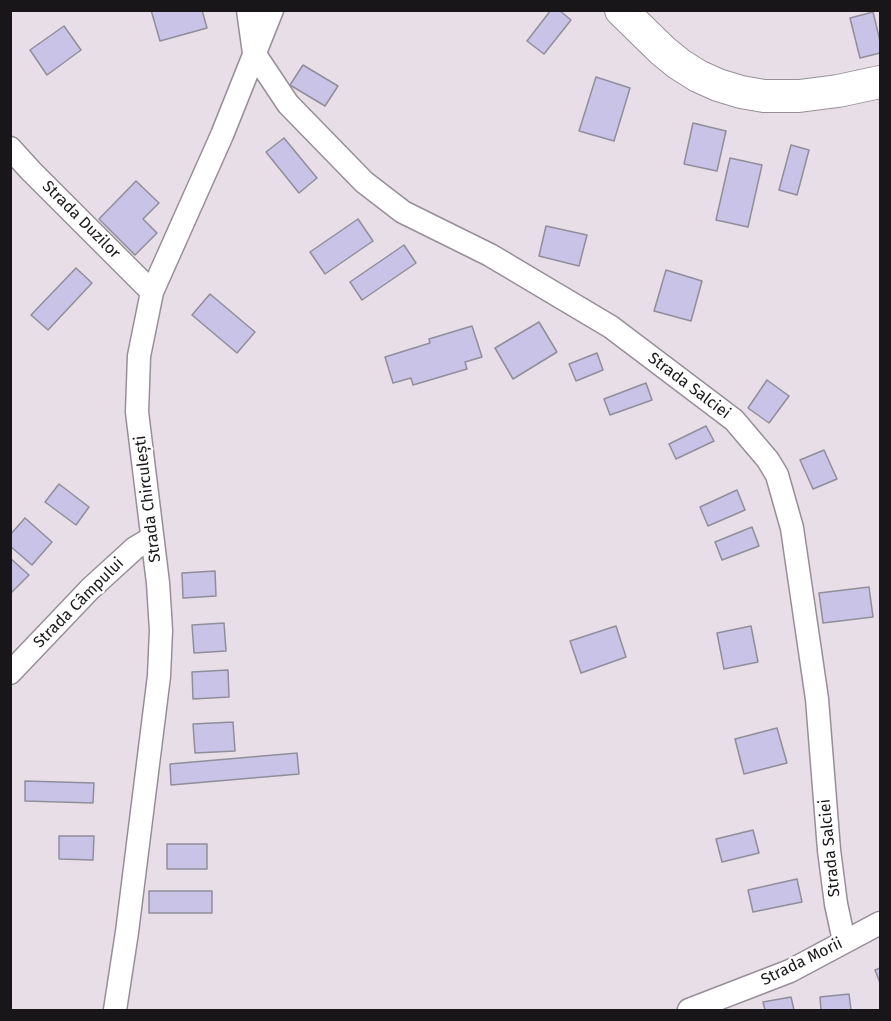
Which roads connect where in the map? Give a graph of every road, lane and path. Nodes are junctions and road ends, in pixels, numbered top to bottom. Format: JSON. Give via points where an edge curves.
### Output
{"nodes":[{"id":1,"x":248,"y":10,"type":"edge"},
{"id":2,"x":273,"y":10,"type":"edge"},
{"id":3,"x":621,"y":10,"type":"edge"},
{"id":4,"x":255,"y":52,"type":"junction"},
{"id":5,"x":880,"y":82,"type":"edge"},
{"id":6,"x":10,"y":148,"type":"edge"},
{"id":7,"x":152,"y":292,"type":"junction"},
{"id":8,"x":152,"y":538,"type":"junction"},
{"id":9,"x":14,"y":664,"type":"edge"},
{"id":10,"x":880,"y":922,"type":"edge"},
{"id":11,"x":844,"y":941,"type":"junction"},
{"id":12,"x":115,"y":1011,"type":"edge"},
{"id":13,"x":689,"y":1011,"type":"edge"}],
"edges":[{"from":1,"to":4,"type":"street","name":"Strada Salciei"},
{"from":2,"to":4,"type":"street","name":"Strada Chirculești"},
{"from":3,"to":5,"type":"main road","via":[[679,64],[698,76],[741,92],[799,96]]},
{"from":4,"to":7,"type":"street","name":"Strada Chirculești"},
{"from":4,"to":11,"type":"street","name":"Strada Salciei","via":[[288,104],[364,182],[403,212],[490,255],[611,327],[734,420],[768,460],[777,475],[794,540],[817,699],[829,850]]},
{"from":6,"to":7,"type":"street","name":"Strada Duzilor"},
{"from":7,"to":8,"type":"street","name":"Strada Chirculești","via":[[139,356],[137,412]]},
{"from":8,"to":9,"type":"street","name":"Strada Câmpului","via":[[135,548],[90,589]]},
{"from":8,"to":12,"type":"street","name":"Strada Chirculești","via":[[161,630],[159,676]]},
{"from":10,"to":11,"type":"street","name":"Strada Morii"},
{"from":11,"to":13,"type":"street","name":"Strada Morii","via":[[790,971]]}]}
